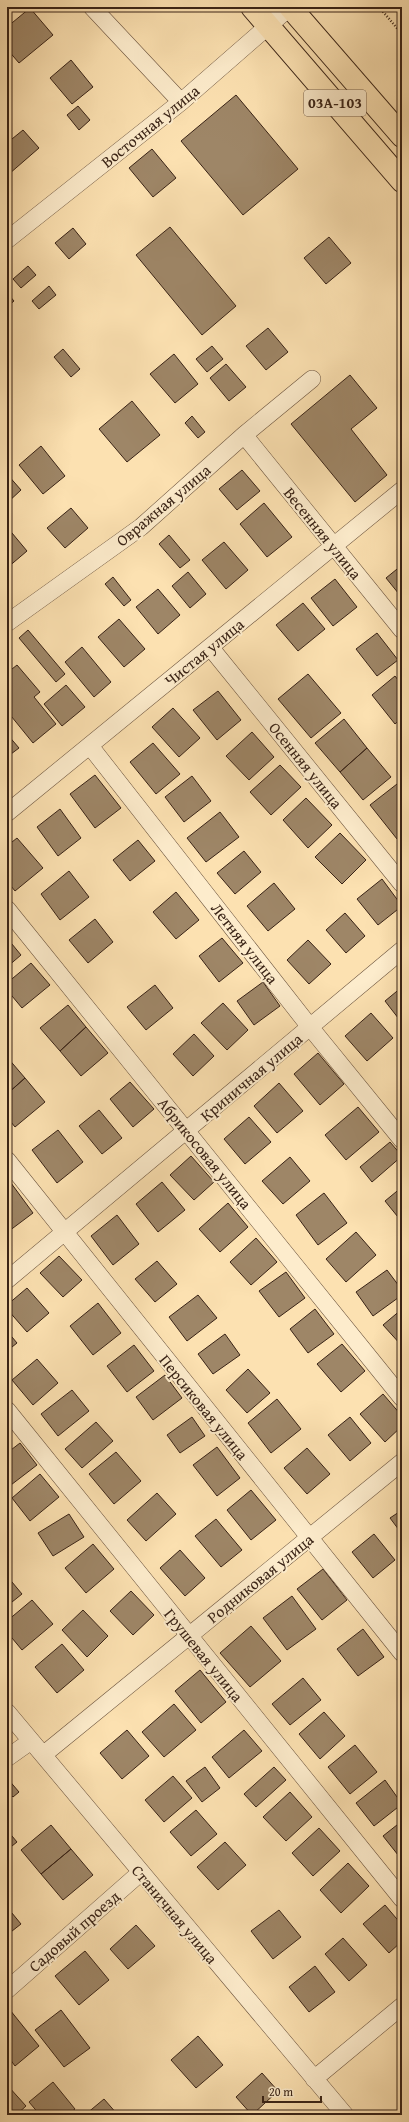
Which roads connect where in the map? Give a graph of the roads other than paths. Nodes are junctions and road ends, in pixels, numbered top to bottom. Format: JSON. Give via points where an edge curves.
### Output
{"nodes":[{"id":1,"x":92,"y":7,"type":"edge"},
{"id":2,"x":252,"y":7,"type":"edge"},
{"id":3,"x":290,"y":7,"type":"edge"},
{"id":4,"x":269,"y":26,"type":"junction"},
{"id":5,"x":181,"y":102,"type":"junction"},
{"id":6,"x":402,"y":136,"type":"edge"},
{"id":7,"x":402,"y":181,"type":"edge"},
{"id":8,"x":7,"y":240,"type":"edge"},
{"id":9,"x":312,"y":379,"type":"dead end"},
{"id":10,"x":244,"y":435,"type":"junction"},
{"id":11,"x":402,"y":490,"type":"edge"},
{"id":12,"x":334,"y":546,"type":"junction"},
{"id":13,"x":7,"y":623,"type":"edge"},
{"id":14,"x":402,"y":630,"type":"edge"},
{"id":15,"x":210,"y":647,"type":"junction"},
{"id":16,"x":90,"y":746,"type":"junction"},
{"id":17,"x":7,"y":813,"type":"edge"},
{"id":18,"x":402,"y":884,"type":"edge"},
{"id":19,"x":7,"y":909,"type":"edge"},
{"id":20,"x":402,"y":950,"type":"edge"},
{"id":21,"x":310,"y":1027,"type":"junction"},
{"id":22,"x":186,"y":1130,"type":"junction"},
{"id":23,"x":402,"y":1140,"type":"edge"},
{"id":24,"x":7,"y":1160,"type":"edge"},
{"id":25,"x":64,"y":1232,"type":"junction"},
{"id":26,"x":7,"y":1280,"type":"edge"},
{"id":27,"x":402,"y":1398,"type":"edge"},
{"id":28,"x":7,"y":1410,"type":"edge"},
{"id":29,"x":402,"y":1462,"type":"edge"},
{"id":30,"x":310,"y":1538,"type":"junction"},
{"id":31,"x":188,"y":1636,"type":"junction"},
{"id":32,"x":402,"y":1653,"type":"edge"},
{"id":33,"x":7,"y":1712,"type":"edge"},
{"id":34,"x":31,"y":1741,"type":"junction"},
{"id":35,"x":43,"y":1755,"type":"junction"},
{"id":36,"x":7,"y":1758,"type":"edge"},
{"id":37,"x":140,"y":1873,"type":"junction"},
{"id":38,"x":402,"y":1899,"type":"edge"},
{"id":39,"x":7,"y":1990,"type":"edge"},
{"id":40,"x":402,"y":2006,"type":"edge"},
{"id":41,"x":314,"y":2079,"type":"junction"},
{"id":42,"x":345,"y":2115,"type":"edge"}],
"edges":[{"from":1,"to":5,"type":"street"},
{"from":2,"to":4,"type":"main road","number":"03А-103"},
{"from":3,"to":4,"type":"street","name":"Восточная улица"},
{"from":3,"to":6,"type":"main road","number":"03А-103"},
{"from":4,"to":5,"type":"street","name":"Восточная улица"},
{"from":4,"to":7,"type":"main road","number":"03А-103"},
{"from":5,"to":8,"type":"street","name":"Восточная улица"},
{"from":9,"to":10,"type":"street","name":"Овражная улица"},
{"from":10,"to":12,"type":"street","name":"Весенняя улица"},
{"from":10,"to":13,"type":"street","name":"Овражная улица","via":[[141,527]]},
{"from":11,"to":12,"type":"street","name":"Чистая улица"},
{"from":12,"to":14,"type":"street","name":"Весенняя улица"},
{"from":12,"to":15,"type":"street","name":"Чистая улица"},
{"from":15,"to":16,"type":"street","name":"Чистая улица"},
{"from":15,"to":18,"type":"street","name":"Осенняя улица"},
{"from":16,"to":17,"type":"street","name":"Чистая улица"},
{"from":16,"to":21,"type":"street","name":"Летняя улица"},
{"from":19,"to":22,"type":"street","name":"Абрикосовая улица"},
{"from":20,"to":21,"type":"street","name":"Криничная улица"},
{"from":21,"to":22,"type":"street","name":"Криничная улица"},
{"from":21,"to":23,"type":"street","name":"Летняя улица"},
{"from":22,"to":25,"type":"street","name":"Криничная улица"},
{"from":22,"to":27,"type":"street","name":"Абрикосовая улица"},
{"from":24,"to":25,"type":"street","name":"Персиковая улица"},
{"from":25,"to":26,"type":"street","name":"Криничная улица"},
{"from":25,"to":30,"type":"street","name":"Персиковая улица"},
{"from":28,"to":31,"type":"street","name":"Грушевая улица"},
{"from":29,"to":30,"type":"street","name":"Родниковая улица"},
{"from":30,"to":31,"type":"street","name":"Родниковая улица"},
{"from":30,"to":32,"type":"street","name":"Персиковая улица"},
{"from":31,"to":35,"type":"street","name":"Родниковая улица"},
{"from":31,"to":38,"type":"street","name":"Грушевая улица"},
{"from":33,"to":34,"type":"street","name":"Станичная улица"},
{"from":34,"to":35,"type":"street","name":"Станичная улица"},
{"from":34,"to":36,"type":"street"},
{"from":35,"to":37,"type":"street","name":"Станичная улица"},
{"from":37,"to":39,"type":"street","name":"Садовый проезд"},
{"from":37,"to":41,"type":"street","name":"Станичная улица"},
{"from":40,"to":41,"type":"street"},
{"from":41,"to":42,"type":"street","name":"Станичная улица"}]}
